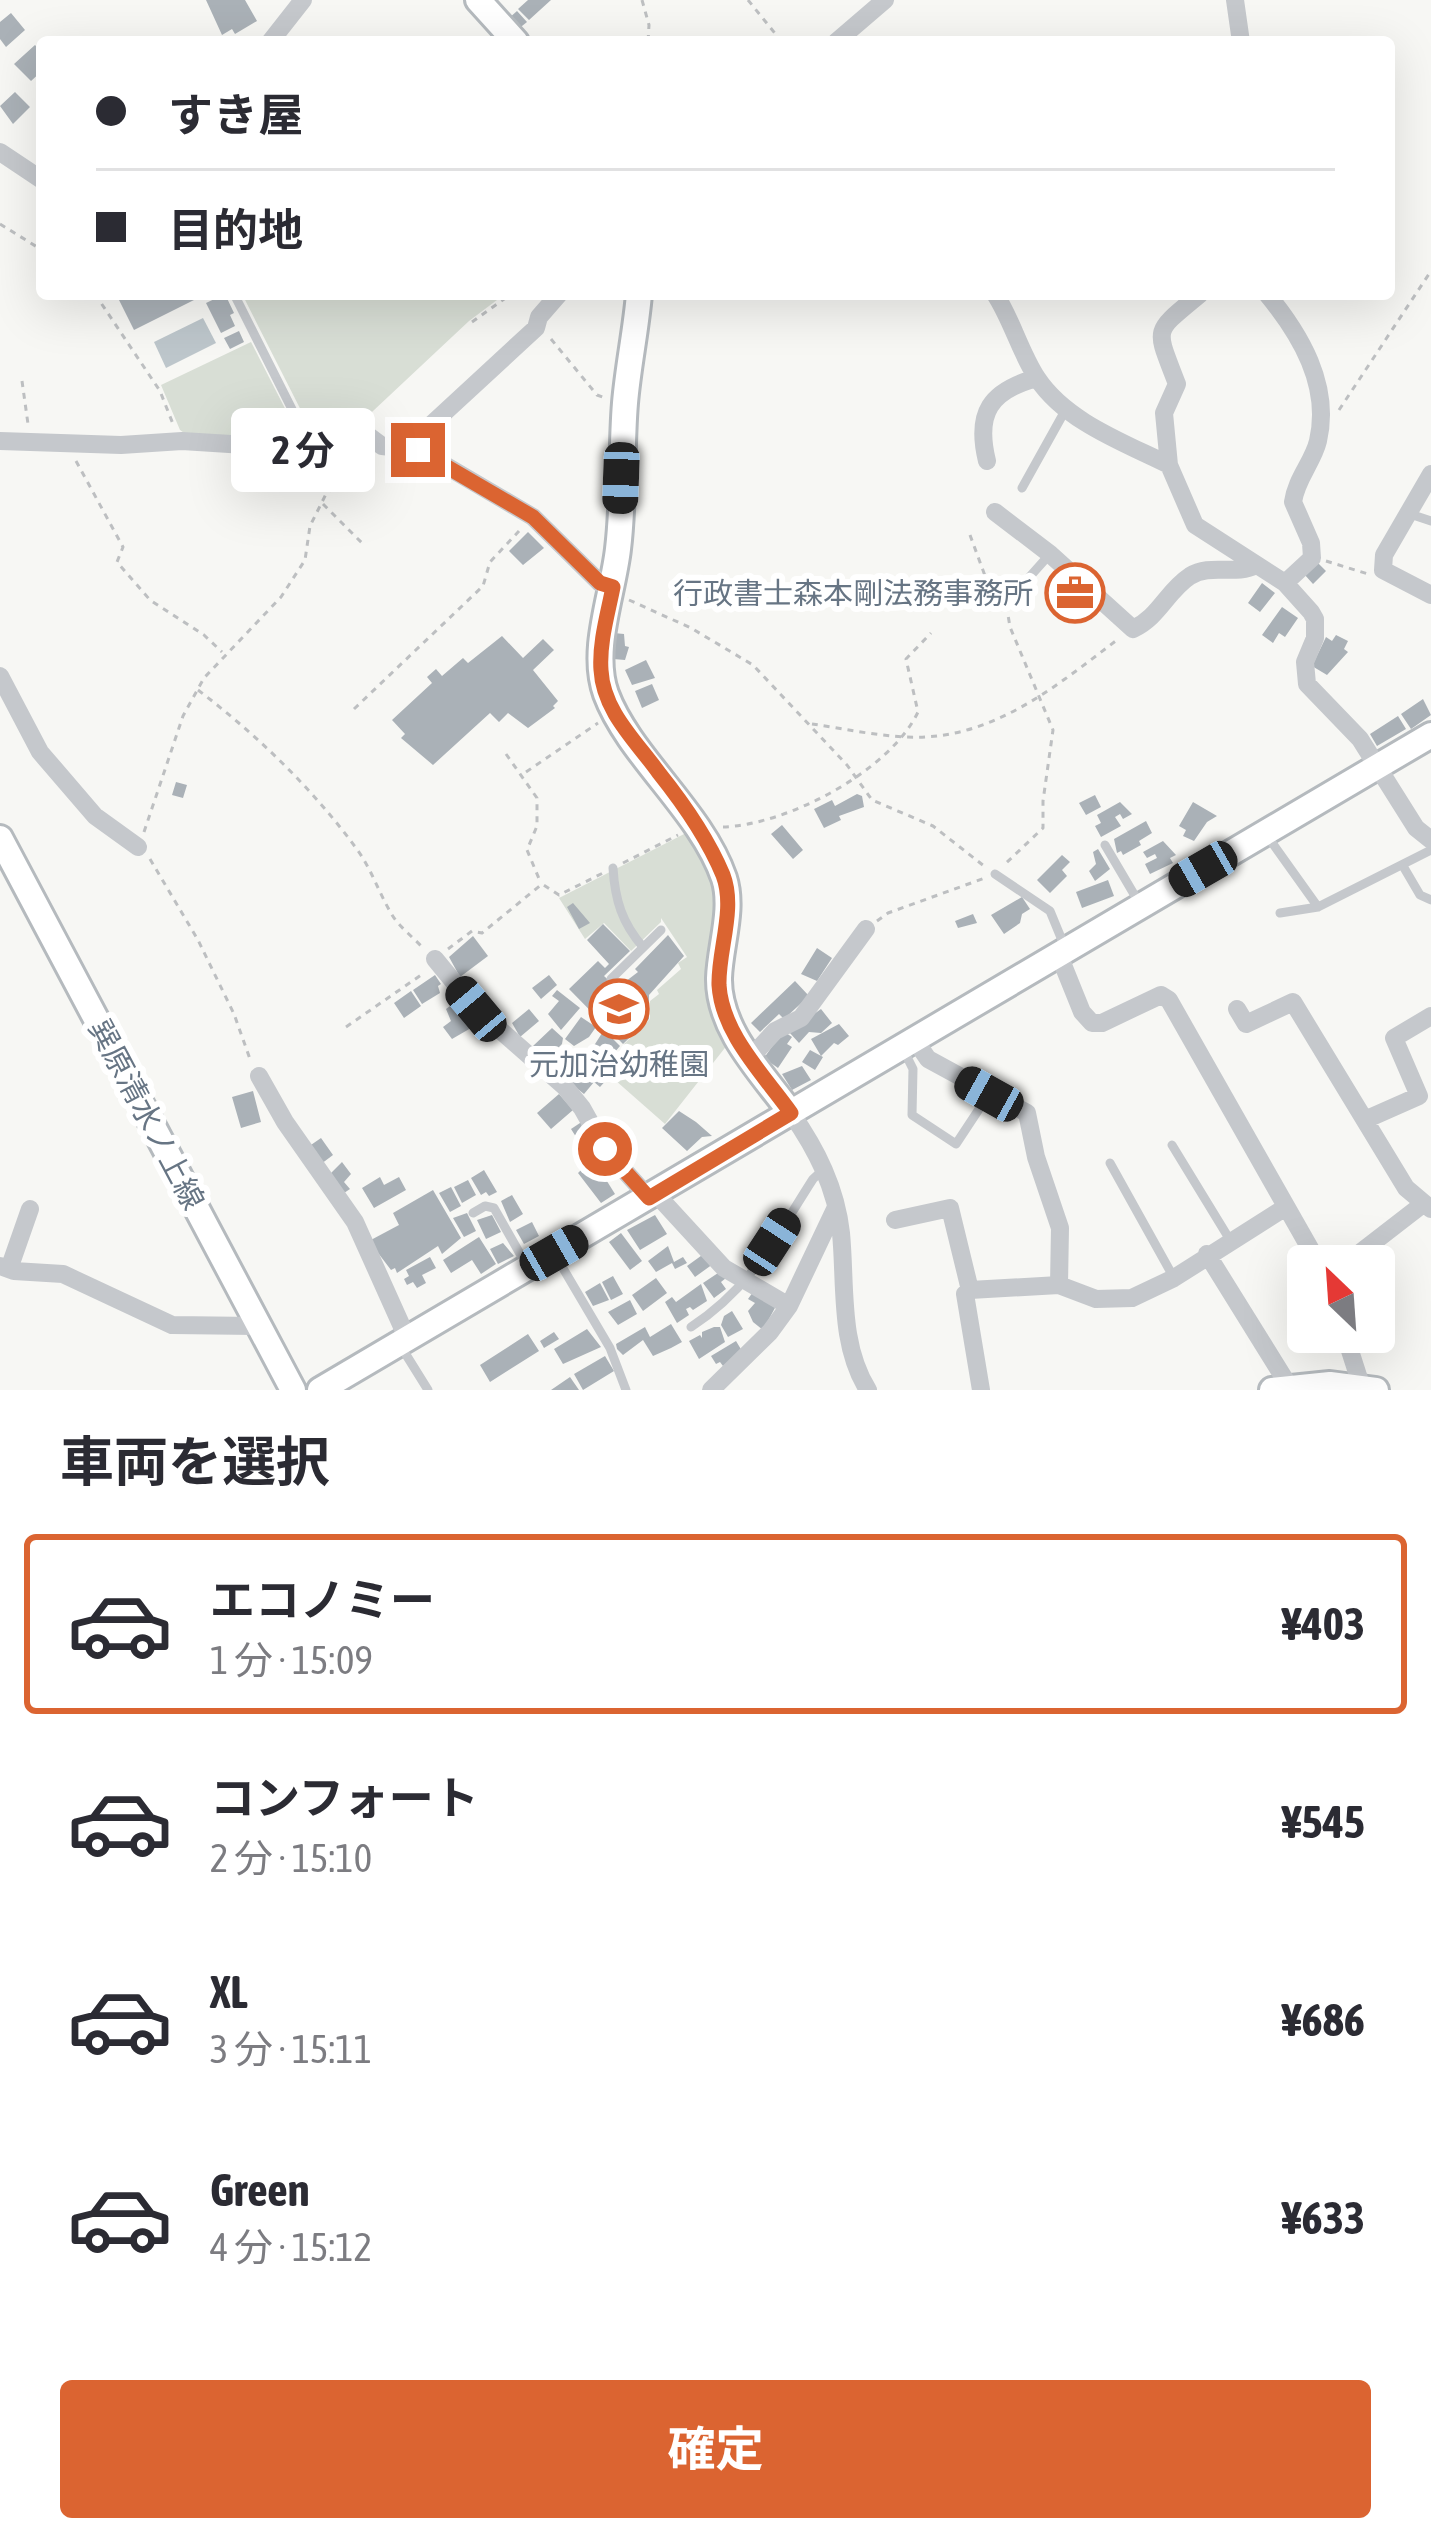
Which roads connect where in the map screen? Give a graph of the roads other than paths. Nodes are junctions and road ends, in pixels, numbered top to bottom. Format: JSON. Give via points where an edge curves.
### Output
{"nodes":[{"id":1,"x":303,"y":0,"type":"edge"},
{"id":2,"x":478,"y":0,"type":"edge"},
{"id":3,"x":1235,"y":0,"type":"edge"},
{"id":4,"x":880,"y":2,"type":"edge"},
{"id":5,"x":275,"y":36,"type":"edge"},
{"id":6,"x":511,"y":36,"type":"edge"},
{"id":7,"x":843,"y":36,"type":"edge"},
{"id":8,"x":1240,"y":36,"type":"edge"},
{"id":9,"x":0,"y":152,"type":"edge"},
{"id":10,"x":36,"y":176,"type":"edge"},
{"id":11,"x":237,"y":300,"type":"edge"},
{"id":12,"x":555,"y":300,"type":"edge"},
{"id":13,"x":638,"y":300,"type":"edge"},
{"id":14,"x":997,"y":300,"type":"edge"},
{"id":15,"x":1193,"y":300,"type":"edge"},
{"id":16,"x":1272,"y":300,"type":"edge"},
{"id":17,"x":1036,"y":378,"type":"junction"},
{"id":18,"x":1066,"y":409,"type":"junction"},
{"id":19,"x":0,"y":441,"type":"edge"},
{"id":20,"x":311,"y":446,"type":"junction"},
{"id":21,"x":407,"y":447,"type":"junction"},
{"id":22,"x":987,"y":461,"type":"dead end"},
{"id":23,"x":1169,"y":465,"type":"junction"},
{"id":24,"x":1431,"y":475,"type":"edge"},
{"id":25,"x":1022,"y":488,"type":"dead end"},
{"id":26,"x":995,"y":512,"type":"dead end"},
{"id":27,"x":1410,"y":514,"type":"junction"},
{"id":28,"x":1431,"y":520,"type":"edge"},
{"id":29,"x":1050,"y":554,"type":"junction"},
{"id":30,"x":1256,"y":565,"type":"junction"},
{"id":31,"x":1024,"y":582,"type":"dead end"},
{"id":32,"x":1286,"y":584,"type":"junction"},
{"id":33,"x":612,"y":591,"type":"junction"},
{"id":34,"x":1431,"y":595,"type":"edge"},
{"id":35,"x":0,"y":676,"type":"edge"},
{"id":36,"x":1431,"y":734,"type":"edge"},
{"id":37,"x":1377,"y":766,"type":"junction"},
{"id":38,"x":1265,"y":832,"type":"junction"},
{"id":39,"x":0,"y":838,"type":"edge"},
{"id":40,"x":1431,"y":840,"type":"edge"},
{"id":41,"x":1105,"y":845,"type":"dead end"},
{"id":42,"x":138,"y":847,"type":"road end"},
{"id":43,"x":1431,"y":850,"type":"edge"},
{"id":44,"x":1403,"y":866,"type":"junction"},
{"id":45,"x":614,"y":868,"type":"road end"},
{"id":46,"x":995,"y":874,"type":"road end"},
{"id":47,"x":1431,"y":900,"type":"edge"},
{"id":48,"x":1141,"y":906,"type":"junction"},
{"id":49,"x":1318,"y":907,"type":"junction"},
{"id":50,"x":1280,"y":913,"type":"dead end"},
{"id":51,"x":866,"y":929,"type":"road end"},
{"id":52,"x":662,"y":930,"type":"dead end"},
{"id":53,"x":643,"y":947,"type":"junction"},
{"id":54,"x":1063,"y":953,"type":"junction"},
{"id":55,"x":436,"y":961,"type":"road end"},
{"id":56,"x":611,"y":979,"type":"dead end"},
{"id":57,"x":1238,"y":1010,"type":"dead end"},
{"id":58,"x":1431,"y":1016,"type":"edge"},
{"id":59,"x":909,"y":1043,"type":"junction"},
{"id":60,"x":751,"y":1057,"type":"junction"},
{"id":61,"x":260,"y":1076,"type":"road end"},
{"id":62,"x":989,"y":1094,"type":"junction"},
{"id":63,"x":791,"y":1113,"type":"junction"},
{"id":64,"x":1367,"y":1119,"type":"junction"},
{"id":65,"x":1172,"y":1145,"type":"dead end"},
{"id":66,"x":1110,"y":1163,"type":"dead end"},
{"id":67,"x":825,"y":1168,"type":"junction"},
{"id":68,"x":652,"y":1196,"type":"junction"},
{"id":69,"x":836,"y":1207,"type":"junction"},
{"id":70,"x":1286,"y":1207,"type":"junction"},
{"id":71,"x":1427,"y":1207,"type":"edge"},
{"id":72,"x":30,"y":1209,"type":"dead end"},
{"id":73,"x":473,"y":1213,"type":"dead end"},
{"id":74,"x":895,"y":1220,"type":"dead end"},
{"id":75,"x":1230,"y":1240,"type":"junction"},
{"id":76,"x":1308,"y":1245,"type":"edge"},
{"id":77,"x":1372,"y":1245,"type":"edge"},
{"id":78,"x":554,"y":1253,"type":"junction"},
{"id":79,"x":1207,"y":1255,"type":"junction"},
{"id":80,"x":529,"y":1269,"type":"junction"},
{"id":81,"x":7,"y":1272,"type":"edge"},
{"id":82,"x":1174,"y":1278,"type":"junction"},
{"id":83,"x":746,"y":1282,"type":"junction"},
{"id":84,"x":1058,"y":1285,"type":"junction"},
{"id":85,"x":970,"y":1290,"type":"junction"},
{"id":86,"x":789,"y":1306,"type":"junction"},
{"id":87,"x":260,"y":1326,"type":"junction"},
{"id":88,"x":691,"y":1327,"type":"dead end"},
{"id":89,"x":404,"y":1343,"type":"junction"},
{"id":90,"x":1353,"y":1353,"type":"edge"},
{"id":91,"x":1282,"y":1388,"type":"edge"},
{"id":92,"x":1369,"y":1389,"type":"edge"},
{"id":93,"x":293,"y":1390,"type":"edge"},
{"id":94,"x":320,"y":1390,"type":"edge"},
{"id":95,"x":428,"y":1390,"type":"edge"},
{"id":96,"x":626,"y":1390,"type":"edge"},
{"id":97,"x":711,"y":1390,"type":"edge"},
{"id":98,"x":868,"y":1390,"type":"edge"},
{"id":99,"x":981,"y":1390,"type":"edge"}],
"edges":[{"from":1,"to":5,"type":"street"},
{"from":2,"to":6,"type":"street"},
{"from":3,"to":8,"type":"street"},
{"from":4,"to":7,"type":"street"},
{"from":9,"to":10,"type":"street"},
{"from":11,"to":20,"type":"lane"},
{"from":12,"to":21,"type":"street","via":[[469,394]]},
{"from":13,"to":33,"type":"street"},
{"from":14,"to":17,"type":"street"},
{"from":15,"to":23,"type":"street","via":[[1159,337],[1178,384],[1164,413]]},
{"from":16,"to":32,"type":"street","via":[[1298,333],[1316,388],[1318,439],[1293,502],[1312,558]]},
{"from":17,"to":18,"type":"street"},
{"from":17,"to":22,"type":"street","via":[[992,400]]},
{"from":18,"to":23,"type":"street"},
{"from":18,"to":25,"type":"lane"},
{"from":19,"to":20,"type":"street"},
{"from":20,"to":21,"type":"street","via":[[362,431],[382,446]]},
{"from":21,"to":33,"type":"street","via":[[533,517]]},
{"from":23,"to":30,"type":"street","via":[[1195,525]]},
{"from":24,"to":27,"type":"street"},
{"from":26,"to":29,"type":"street"},
{"from":27,"to":28,"type":"lane"},
{"from":27,"to":34,"type":"street","via":[[1383,570]]},
{"from":29,"to":30,"type":"street","via":[[1133,629],[1188,577]]},
{"from":29,"to":31,"type":"lane"},
{"from":30,"to":32,"type":"street"},
{"from":32,"to":37,"type":"street","via":[[1315,619],[1307,684]]},
{"from":33,"to":60,"type":"street","via":[[603,688],[723,876],[721,999]]},
{"from":35,"to":42,"type":"street","via":[[40,752],[95,816]]},
{"from":36,"to":37,"type":"street"},
{"from":37,"to":38,"type":"street"},
{"from":37,"to":40,"type":"street"},
{"from":38,"to":48,"type":"street"},
{"from":38,"to":49,"type":"lane"},
{"from":39,"to":87,"type":"street","name":"巽原清水ノ上線"},
{"from":41,"to":48,"type":"lane"},
{"from":43,"to":44,"type":"lane"},
{"from":44,"to":47,"type":"lane"},
{"from":44,"to":49,"type":"lane"},
{"from":45,"to":53,"type":"lane","via":[[620,912]]},
{"from":46,"to":54,"type":"lane","via":[[1050,910]]},
{"from":48,"to":54,"type":"street"},
{"from":49,"to":50,"type":"lane"},
{"from":51,"to":60,"type":"street","via":[[801,1018],[775,1030]]},
{"from":52,"to":53,"type":"lane"},
{"from":53,"to":56,"type":"lane"},
{"from":54,"to":59,"type":"street"},
{"from":54,"to":70,"type":"street","via":[[1092,1023],[1161,994],[1169,1000]]},
{"from":55,"to":68,"type":"street","via":[[476,1009],[565,1087],[605,1149]]},
{"from":57,"to":64,"type":"street","via":[[1246,1024],[1293,1002]]},
{"from":58,"to":64,"type":"street","via":[[1394,1038],[1419,1096]]},
{"from":59,"to":62,"type":"street"},
{"from":59,"to":62,"type":"lane","via":[[912,1115],[956,1144]]},
{"from":59,"to":63,"type":"street"},
{"from":60,"to":63,"type":"street"},
{"from":61,"to":89,"type":"street","via":[[355,1222]]},
{"from":62,"to":84,"type":"street","via":[[1027,1113],[1060,1228]]},
{"from":63,"to":67,"type":"street"},
{"from":63,"to":68,"type":"street"},
{"from":64,"to":71,"type":"street","via":[[1406,1188]]},
{"from":65,"to":75,"type":"lane"},
{"from":66,"to":82,"type":"lane"},
{"from":67,"to":69,"type":"street"},
{"from":67,"to":83,"type":"lane"},
{"from":68,"to":78,"type":"street"},
{"from":68,"to":83,"type":"street"},
{"from":69,"to":86,"type":"street"},
{"from":69,"to":98,"type":"street","via":[[849,1339]]},
{"from":70,"to":75,"type":"street"},
{"from":70,"to":76,"type":"street"},
{"from":71,"to":77,"type":"street"},
{"from":72,"to":81,"type":"street"},
{"from":73,"to":80,"type":"lane","via":[[494,1208]]},
{"from":74,"to":85,"type":"street","via":[[950,1208]]},
{"from":75,"to":79,"type":"street"},
{"from":78,"to":80,"type":"street"},
{"from":78,"to":96,"type":"lane"},
{"from":79,"to":82,"type":"street"},
{"from":79,"to":91,"type":"street"},
{"from":80,"to":89,"type":"street"},
{"from":81,"to":87,"type":"street","via":[[63,1274],[172,1324]]},
{"from":82,"to":84,"type":"street","via":[[1132,1298],[1096,1299]]},
{"from":83,"to":86,"type":"street"},
{"from":83,"to":88,"type":"lane"},
{"from":84,"to":85,"type":"street"},
{"from":85,"to":99,"type":"street"},
{"from":86,"to":97,"type":"street"},
{"from":87,"to":93,"type":"street","name":"巽原清水ノ上線"},
{"from":89,"to":94,"type":"street"},
{"from":89,"to":95,"type":"lane"},
{"from":90,"to":92,"type":"street"},
{"from":91,"to":92,"type":"street"}]}
